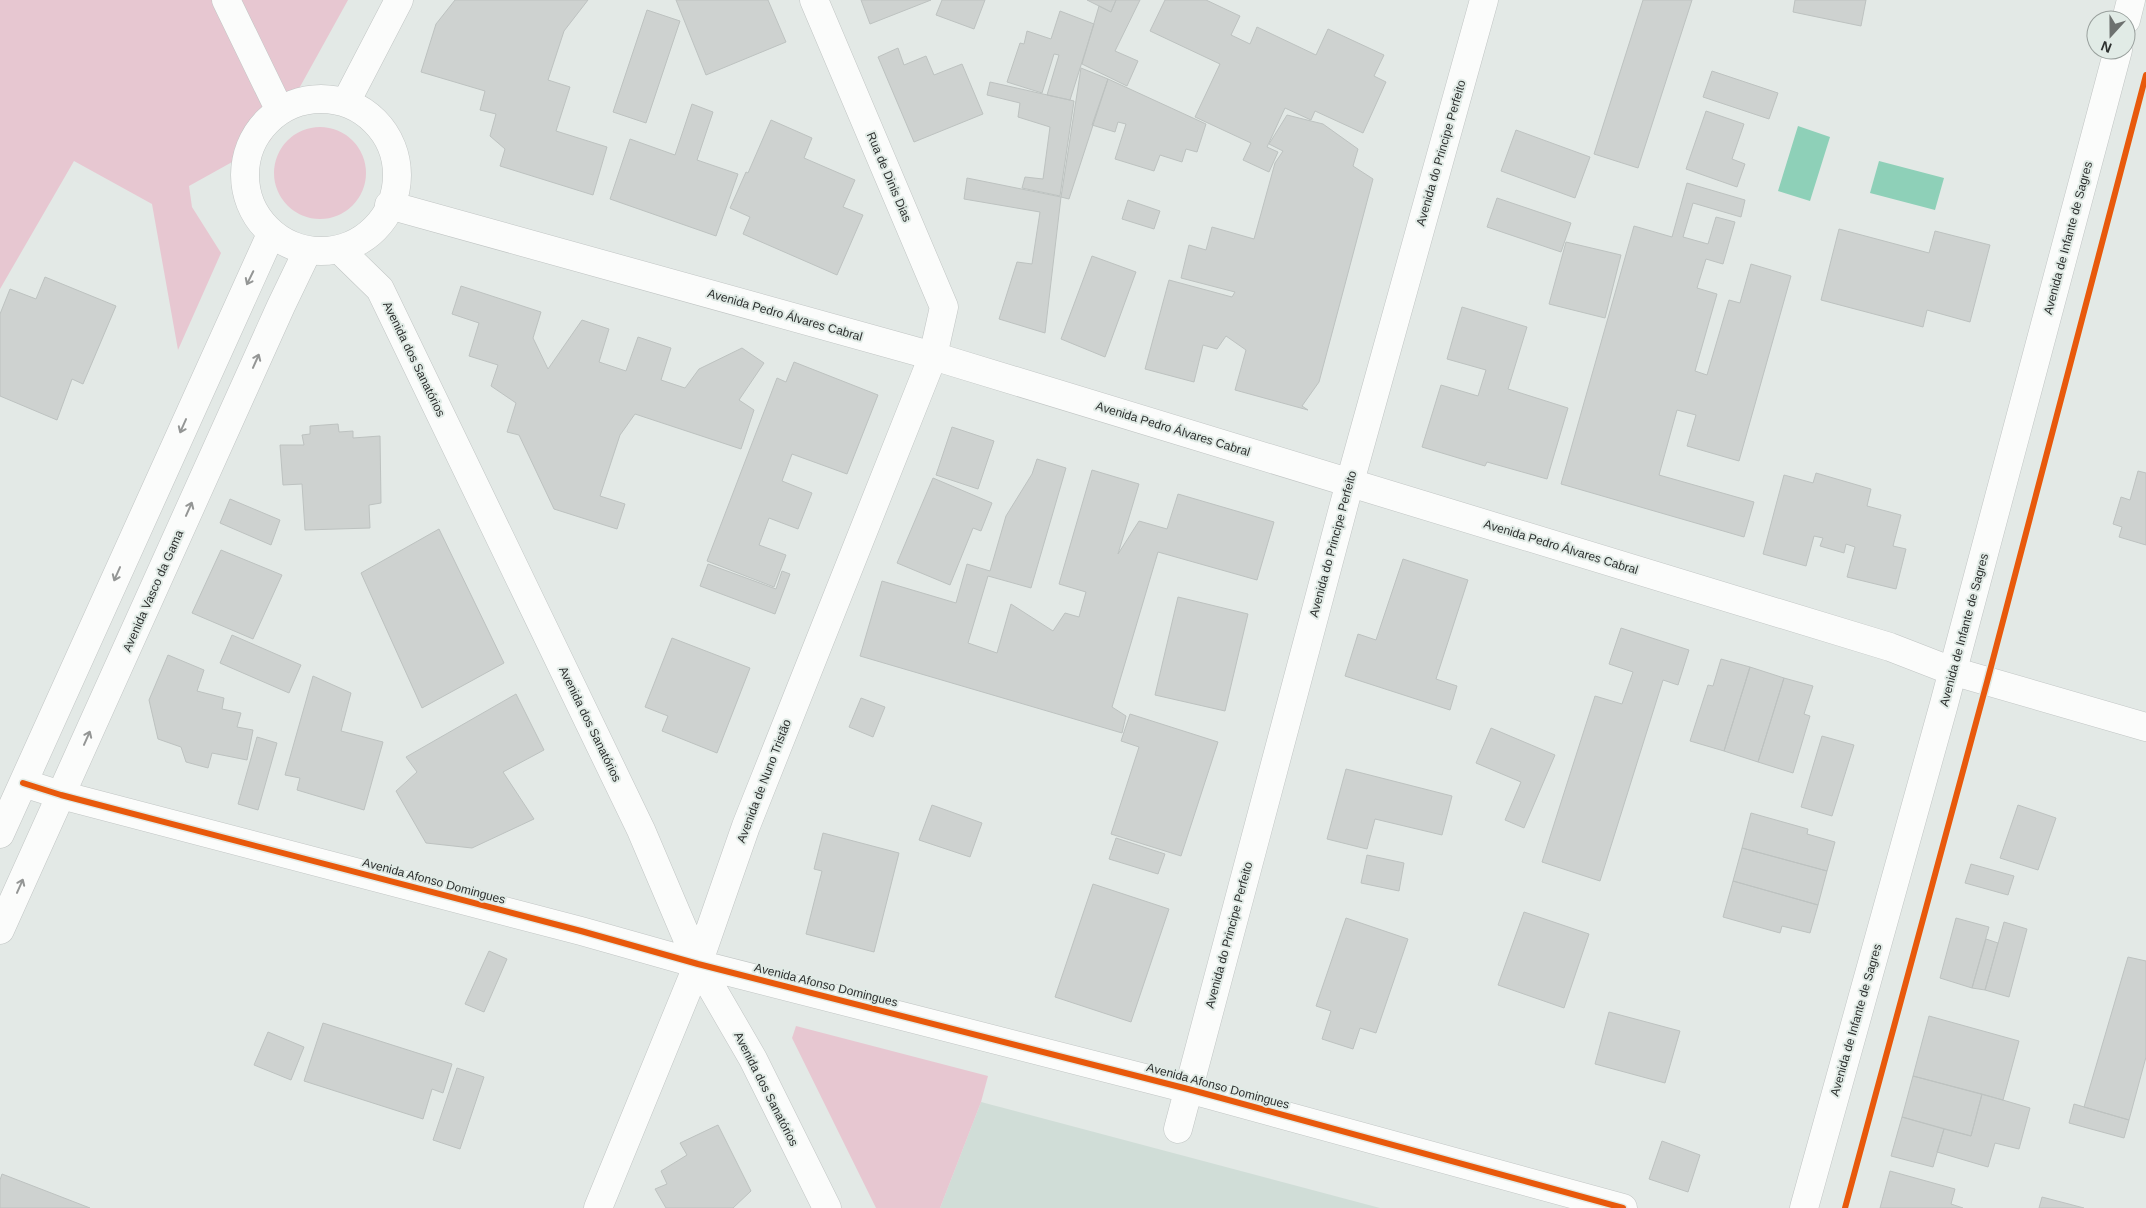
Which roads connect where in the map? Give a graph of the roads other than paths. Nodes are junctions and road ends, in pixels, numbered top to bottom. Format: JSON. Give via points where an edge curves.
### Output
{"nodes":[{"id":1,"x":226,"y":0,"type":"edge"},
{"id":2,"x":399,"y":0,"type":"edge"},
{"id":3,"x":814,"y":0,"type":"edge"},
{"id":4,"x":1484,"y":0,"type":"edge"},
{"id":5,"x":2115,"y":60,"type":"edge"},
{"id":6,"x":346,"y":102,"type":"junction"},
{"id":7,"x":280,"y":111,"type":"junction"},
{"id":8,"x":389,"y":205,"type":"junction"},
{"id":9,"x":271,"y":234,"type":"junction"},
{"id":10,"x":340,"y":250,"type":"junction"},
{"id":11,"x":307,"y":252,"type":"junction"},
{"id":12,"x":933,"y":356,"type":"junction"},
{"id":13,"x":1350,"y":482,"type":"junction"},
{"id":14,"x":1952,"y":671,"type":"junction"},
{"id":15,"x":2146,"y":727,"type":"edge"},
{"id":16,"x":23,"y":783,"type":"junction"},
{"id":17,"x":61,"y":795,"type":"junction"},
{"id":18,"x":0,"y":834,"type":"edge"},
{"id":19,"x":0,"y":930,"type":"edge"},
{"id":20,"x":698,"y":964,"type":"junction"},
{"id":21,"x":1188,"y":1089,"type":"junction"},
{"id":22,"x":1178,"y":1129,"type":"dead end"},
{"id":23,"x":598,"y":1208,"type":"edge"},
{"id":24,"x":826,"y":1208,"type":"edge"},
{"id":25,"x":1623,"y":1208,"type":"edge"},
{"id":26,"x":1804,"y":1208,"type":"edge"}],
"edges":[{"from":1,"to":7,"type":"street"},
{"from":2,"to":6,"type":"street"},
{"from":3,"to":12,"type":"street","name":"Rua de Dinis Dias","via":[[944,307]]},
{"from":4,"to":13,"type":"street","name":"Avenida do Principe Perfeito"},
{"from":5,"to":14,"type":"street","name":"Avenida de Infante de Sagres"},
{"from":6,"to":7,"type":"street","via":[[299,99]]},
{"from":6,"to":8,"type":"street","via":[[385,131],[395,154],[396,182]]},
{"from":7,"to":9,"type":"street","via":[[262,127],[250,148],[245,171],[247,194],[256,216]]},
{"from":8,"to":10,"type":"street","via":[[360,241]]},
{"from":8,"to":12,"type":"street","name":"Avenida Pedro Álvares Cabral"},
{"from":9,"to":11,"type":"street"},
{"from":9,"to":16,"type":"street","one_way":true},
{"from":10,"to":11,"type":"street"},
{"from":10,"to":20,"type":"street","name":"Avenida dos Sanatórios","via":[[380,289],[641,830]]},
{"from":17,"to":11,"type":"street","name":"Avenida Vasco da Gama","one_way":true},
{"from":12,"to":13,"type":"street","name":"Avenida Pedro Álvares Cabral"},
{"from":12,"to":20,"type":"street","name":"Avenida de Nuno Tristão","via":[[746,826]]},
{"from":13,"to":14,"type":"street","name":"Avenida Pedro Álvares Cabral","via":[[1890,647]]},
{"from":13,"to":21,"type":"street","name":"Avenida do Principe Perfeito"},
{"from":14,"to":15,"type":"street","name":"Avenida Pedro Álvares Cabral"},
{"from":14,"to":26,"type":"street","name":"Avenida de Infante de Sagres"},
{"from":16,"to":17,"type":"street","name":"Avenida Afonso Domingues"},
{"from":16,"to":18,"type":"street"},
{"from":19,"to":17,"type":"street","name":"Avenida Vasco da Gama","one_way":true},
{"from":17,"to":20,"type":"street","name":"Avenida Afonso Domingues"},
{"from":20,"to":21,"type":"street","name":"Avenida Afonso Domingues"},
{"from":20,"to":23,"type":"street","name":"Avenida de Nuno Tristão"},
{"from":20,"to":24,"type":"street","name":"Avenida dos Sanatórios","via":[[753,1059]]},
{"from":21,"to":22,"type":"street","name":"Avenida do Principe Perfeito"},
{"from":21,"to":25,"type":"street","name":"Avenida Afonso Domingues"}]}
